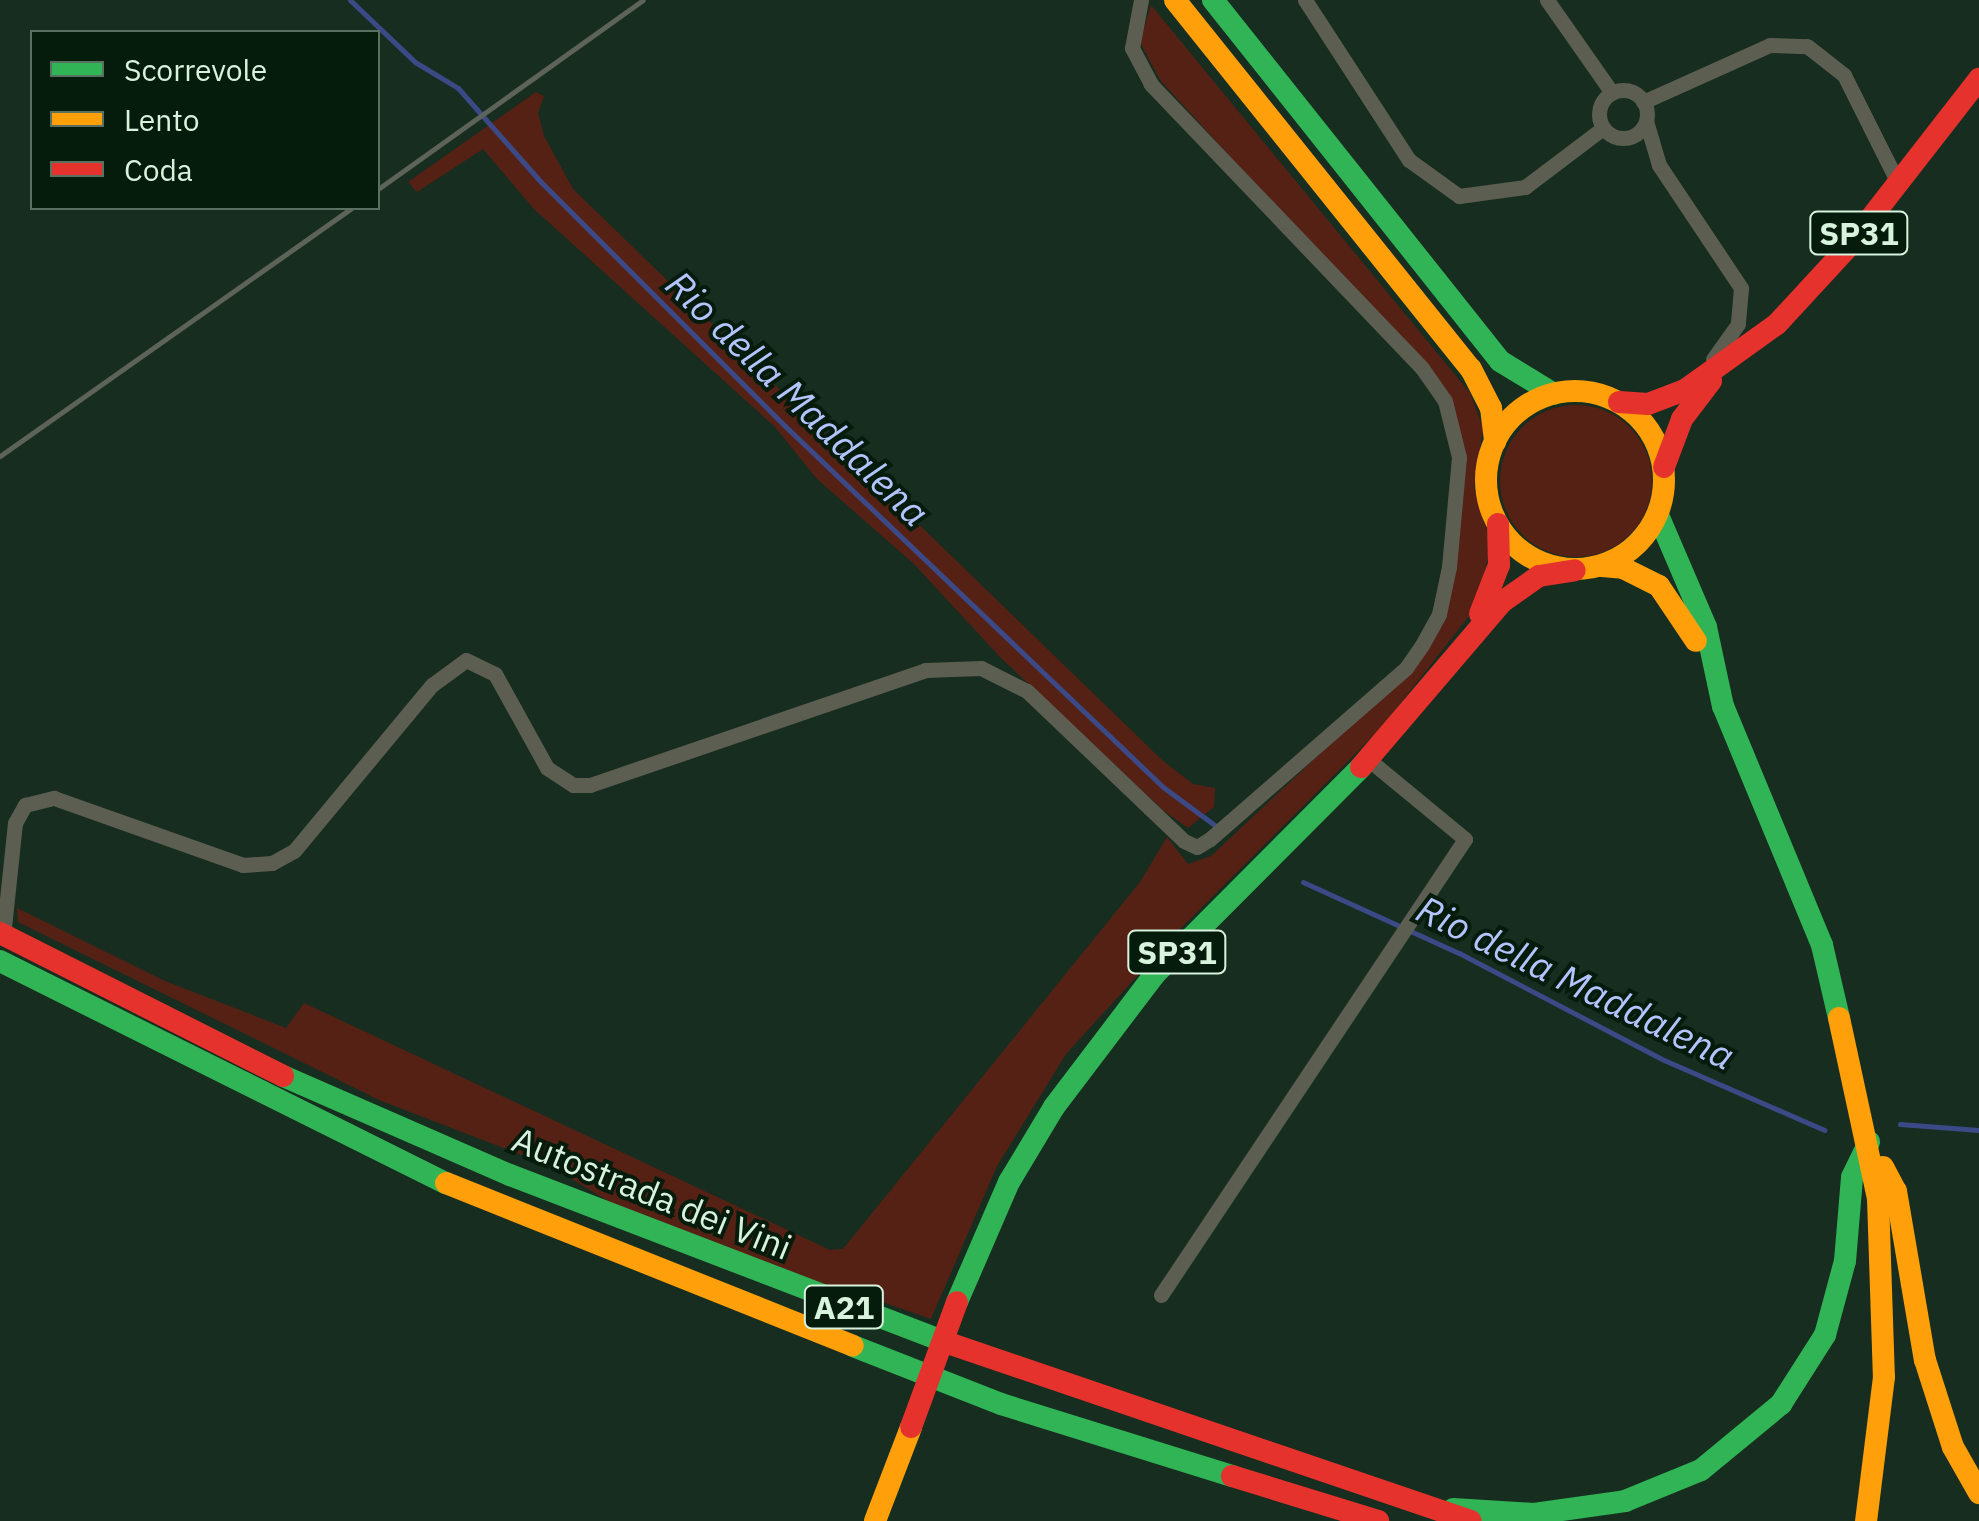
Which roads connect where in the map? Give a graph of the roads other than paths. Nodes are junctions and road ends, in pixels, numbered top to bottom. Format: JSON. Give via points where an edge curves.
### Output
{"nodes":[{"id":1,"x":1141,"y":0,"type":"edge"},
{"id":2,"x":1175,"y":0,"type":"edge"},
{"id":3,"x":1305,"y":0,"type":"edge"},
{"id":4,"x":1547,"y":0,"type":"edge"},
{"id":5,"x":1214,"y":1,"type":"edge"},
{"id":6,"x":1979,"y":79,"type":"edge"},
{"id":7,"x":1612,"y":92,"type":"junction"},
{"id":8,"x":1643,"y":102,"type":"junction"},
{"id":9,"x":1646,"y":121,"type":"junction"},
{"id":10,"x":1603,"y":128,"type":"junction"},
{"id":11,"x":1622,"y":138,"type":"junction"},
{"id":12,"x":1660,"y":165,"type":"junction"},
{"id":13,"x":1899,"y":185,"type":"junction"},
{"id":14,"x":1720,"y":370,"type":"junction"},
{"id":15,"x":1554,"y":394,"type":"junction"},
{"id":16,"x":1664,"y":400,"type":"junction"},
{"id":17,"x":1616,"y":401,"type":"junction"},
{"id":18,"x":1494,"y":442,"type":"junction"},
{"id":19,"x":1664,"y":467,"type":"junction"},
{"id":20,"x":1658,"y":515,"type":"junction"},
{"id":21,"x":1498,"y":524,"type":"junction"},
{"id":22,"x":1602,"y":566,"type":"junction"},
{"id":23,"x":1575,"y":570,"type":"junction"},
{"id":24,"x":1461,"y":649,"type":"junction"},
{"id":25,"x":1708,"y":659,"type":"junction"},
{"id":26,"x":1369,"y":760,"type":"junction"},
{"id":27,"x":0,"y":933,"type":"edge"},
{"id":28,"x":0,"y":960,"type":"edge"},
{"id":29,"x":1869,"y":1142,"type":"junction"},
{"id":30,"x":1162,"y":1295,"type":"dead end"},
{"id":31,"x":1979,"y":1493,"type":"edge"},
{"id":32,"x":1417,"y":1507,"type":"junction"},
{"id":33,"x":875,"y":1521,"type":"edge"},
{"id":34,"x":1378,"y":1521,"type":"edge"},
{"id":35,"x":1471,"y":1521,"type":"edge"},
{"id":36,"x":1866,"y":1521,"type":"edge"}],
"edges":[{"from":1,"to":28,"type":"street","via":[[1132,48],[1152,84],[1422,368],[1445,401],[1459,458],[1449,567],[1422,645],[1406,668],[1210,840],[1197,847],[1184,840],[1026,691],[982,668],[925,670],[573,785],[547,768],[495,674],[466,660],[432,685],[294,851],[272,863],[243,865],[54,798],[25,805],[15,823]]},
{"from":2,"to":18,"type":"main road","via":[[1470,369],[1491,408]]},
{"from":3,"to":10,"type":"street","via":[[1409,160],[1459,196],[1526,187]]},
{"from":4,"to":7,"type":"street"},
{"from":5,"to":15,"type":"main road","via":[[1500,361]]},
{"from":6,"to":13,"type":"main road","number":"SP31"},
{"from":7,"to":8,"type":"street","via":[[1626,90]]},
{"from":7,"to":10,"type":"street","via":[[1600,104]]},
{"from":8,"to":9,"type":"street"},
{"from":8,"to":13,"type":"street","via":[[1770,45],[1808,46],[1844,75]]},
{"from":9,"to":11,"type":"street"},
{"from":9,"to":12,"type":"street"},
{"from":10,"to":11,"type":"street"},
{"from":11,"to":12,"type":"street"},
{"from":12,"to":16,"type":"street","via":[[1742,288],[1732,339]]},
{"from":13,"to":14,"type":"main road","number":"SP31","via":[[1777,324]]},
{"from":14,"to":16,"type":"main road","number":"SP31"},
{"from":14,"to":19,"type":"main road","number":"SP31","via":[[1682,419]]},
{"from":15,"to":17,"type":"main road","number":"SP31","via":[[1592,393]]},
{"from":15,"to":18,"type":"main road","via":[[1518,412]]},
{"from":16,"to":17,"type":"main road","number":"SP31"},
{"from":17,"to":19,"type":"main road","via":[[1639,418]]},
{"from":18,"to":21,"type":"main road","number":"SP31","via":[[1486,474]]},
{"from":19,"to":20,"type":"main road","number":"SP31"},
{"from":20,"to":22,"type":"main road","number":"SP31","via":[[1635,546]]},
{"from":20,"to":25,"type":"main road","via":[[1706,627]]},
{"from":21,"to":23,"type":"main road","number":"SP31","via":[[1522,552]]},
{"from":21,"to":24,"type":"main road","number":"SP31","via":[[1496,579]]},
{"from":22,"to":23,"type":"main road","number":"SP31"},
{"from":22,"to":25,"type":"main road","via":[[1623,568],[1659,586]]},
{"from":23,"to":24,"type":"main road","number":"SP31","via":[[1523,584]]},
{"from":24,"to":26,"type":"main road","number":"SP31"},
{"from":25,"to":29,"type":"main road","via":[[1822,945]]},
{"from":26,"to":30,"type":"street","via":[[1465,839]]},
{"from":26,"to":33,"type":"main road","number":"SP31","bridge":true,"via":[[1155,974],[1080,1066],[1010,1182]]},
{"from":27,"to":32,"type":"main road","name":"Autostrada dei Vini","number":"A21","bridge":true,"via":[[283,1076],[510,1175],[845,1308]]},
{"from":28,"to":34,"type":"main road","name":"Autostrada dei Vini","number":"A21","via":[[485,1202],[1001,1404]]},
{"from":29,"to":31,"type":"main road","via":[[1896,1191],[1925,1360],[1953,1447]]},
{"from":29,"to":32,"type":"main road","via":[[1852,1177],[1845,1260],[1825,1336],[1782,1404],[1701,1470],[1625,1501],[1534,1514]]},
{"from":29,"to":36,"type":"main road","via":[[1880,1216],[1884,1377]]},
{"from":32,"to":35,"type":"main road","name":"Autostrada dei Vini","number":"A21"}]}
